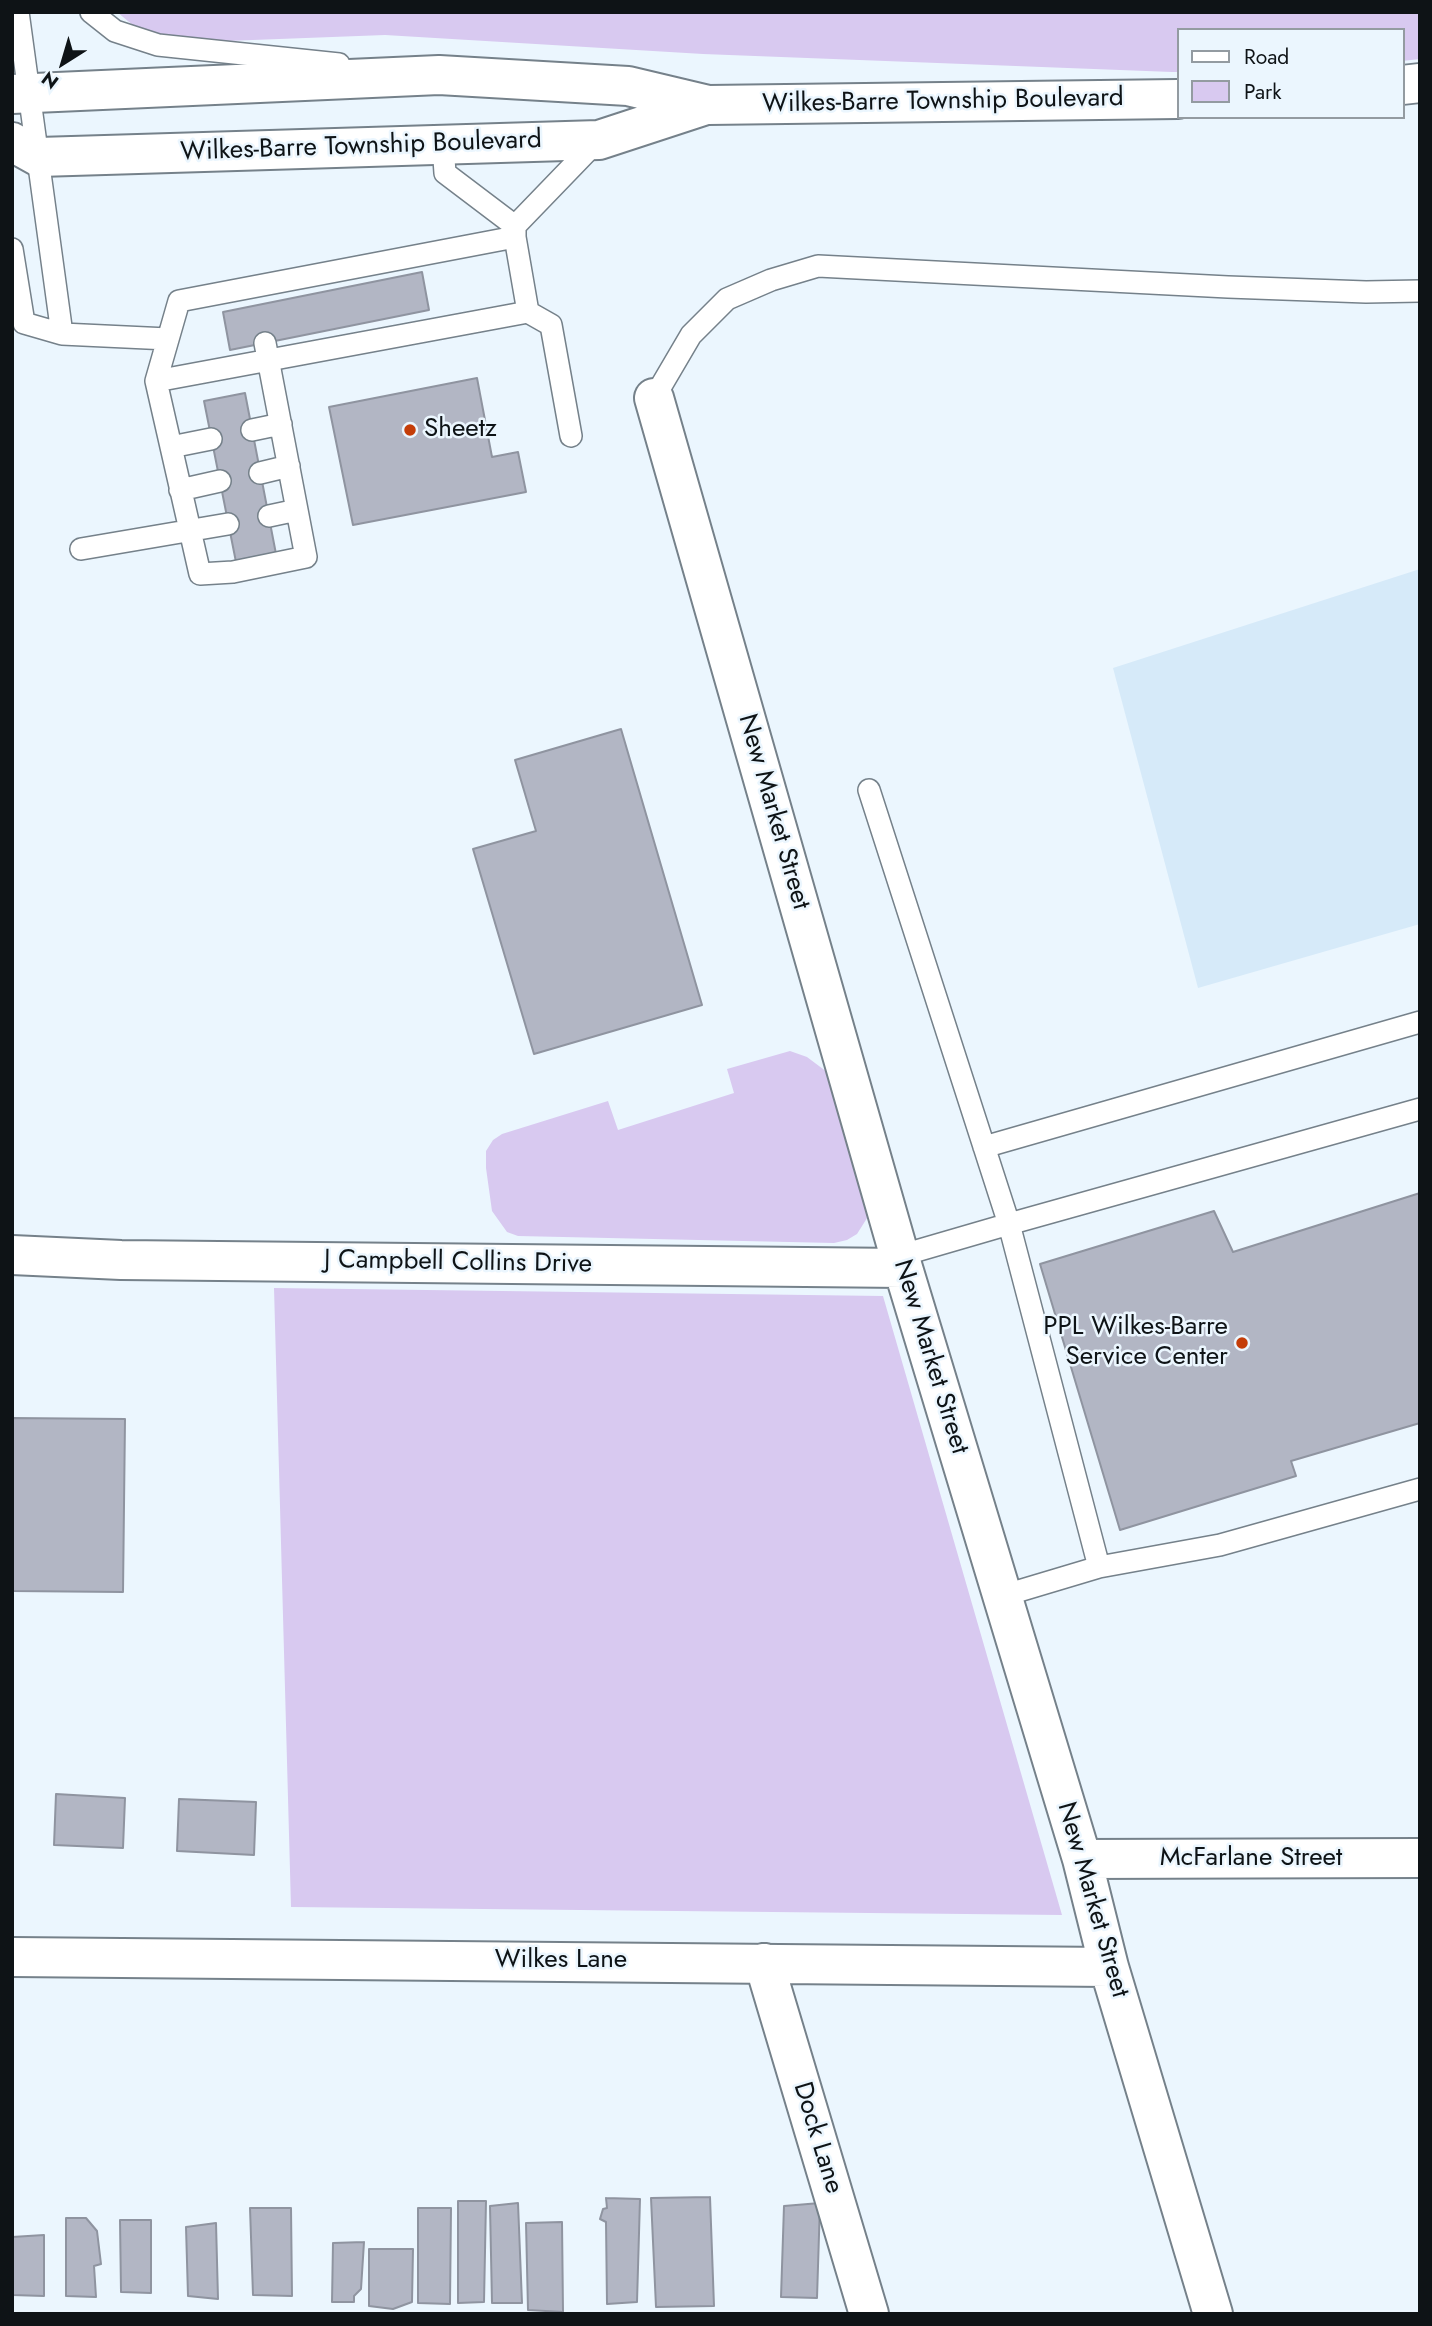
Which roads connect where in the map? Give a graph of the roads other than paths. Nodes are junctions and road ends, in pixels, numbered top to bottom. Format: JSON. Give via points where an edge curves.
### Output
{"nodes":[{"id":1,"x":18,"y":12,"type":"edge"},
{"id":2,"x":91,"y":12,"type":"edge"},
{"id":3,"x":439,"y":75,"type":"junction"},
{"id":4,"x":21,"y":94,"type":"edge"},
{"id":5,"x":1176,"y":99,"type":"edge"},
{"id":6,"x":708,"y":105,"type":"junction"},
{"id":7,"x":599,"y":140,"type":"junction"},
{"id":8,"x":443,"y":145,"type":"junction"},
{"id":9,"x":26,"y":150,"type":"edge"},
{"id":10,"x":515,"y":232,"type":"junction"},
{"id":11,"x":12,"y":249,"type":"edge"},
{"id":12,"x":1420,"y":291,"type":"edge"},
{"id":13,"x":528,"y":312,"type":"junction"},
{"id":14,"x":62,"y":334,"type":"junction"},
{"id":15,"x":168,"y":340,"type":"junction"},
{"id":16,"x":267,"y":351,"type":"junction"},
{"id":17,"x":156,"y":381,"type":"junction"},
{"id":18,"x":654,"y":398,"type":"joint"},
{"id":19,"x":281,"y":424,"type":"junction"},
{"id":20,"x":252,"y":430,"type":"dead end"},
{"id":21,"x":571,"y":436,"type":"dead end"},
{"id":22,"x":211,"y":439,"type":"dead end"},
{"id":23,"x":171,"y":447,"type":"junction"},
{"id":24,"x":289,"y":466,"type":"junction"},
{"id":25,"x":260,"y":474,"type":"dead end"},
{"id":26,"x":220,"y":481,"type":"dead end"},
{"id":27,"x":180,"y":490,"type":"junction"},
{"id":28,"x":297,"y":510,"type":"junction"},
{"id":29,"x":269,"y":516,"type":"dead end"},
{"id":30,"x":229,"y":524,"type":"dead end"},
{"id":31,"x":190,"y":532,"type":"junction"},
{"id":32,"x":82,"y":549,"type":"dead end"},
{"id":33,"x":869,"y":790,"type":"dead end"},
{"id":34,"x":1420,"y":1021,"type":"edge"},
{"id":35,"x":1420,"y":1109,"type":"edge"},
{"id":36,"x":984,"y":1147,"type":"junction"},
{"id":37,"x":1009,"y":1224,"type":"junction"},
{"id":38,"x":12,"y":1255,"type":"edge"},
{"id":39,"x":901,"y":1262,"type":"junction"},
{"id":40,"x":1420,"y":1489,"type":"edge"},
{"id":41,"x":1099,"y":1567,"type":"junction"},
{"id":42,"x":1002,"y":1597,"type":"junction"},
{"id":43,"x":1420,"y":1858,"type":"edge"},
{"id":44,"x":1082,"y":1859,"type":"junction"},
{"id":45,"x":12,"y":1956,"type":"edge"},
{"id":46,"x":764,"y":1963,"type":"junction"},
{"id":47,"x":1109,"y":1966,"type":"junction"},
{"id":48,"x":869,"y":2314,"type":"edge"},
{"id":49,"x":1213,"y":2314,"type":"edge"}],
"edges":[{"from":1,"to":4,"type":"lane"},
{"from":2,"to":3,"type":"lane","via":[[115,31],[158,45]]},
{"from":3,"to":4,"type":"street","name":"Wilkes-Barre Township Boulevard"},
{"from":3,"to":6,"type":"street","name":"Wilkes-Barre Township Boulevard","via":[[628,86]]},
{"from":4,"to":9,"type":"lane"},
{"from":5,"to":6,"type":"street","name":"Wilkes-Barre Township Boulevard"},
{"from":6,"to":7,"type":"street","name":"Wilkes-Barre Township Boulevard"},
{"from":7,"to":8,"type":"street","name":"Wilkes-Barre Township Boulevard"},
{"from":7,"to":10,"type":"lane"},
{"from":8,"to":9,"type":"street","name":"Wilkes-Barre Township Boulevard"},
{"from":8,"to":10,"type":"lane","via":[[446,173]]},
{"from":9,"to":14,"type":"lane"},
{"from":10,"to":13,"type":"lane"},
{"from":10,"to":15,"type":"lane","via":[[383,271],[255,296],[178,301]]},
{"from":11,"to":14,"type":"lane","via":[[24,323]]},
{"from":12,"to":18,"type":"lane","via":[[1228,287],[818,266],[727,299],[691,335]]},
{"from":13,"to":16,"type":"lane","via":[[394,327]]},
{"from":13,"to":21,"type":"lane","via":[[551,325]]},
{"from":14,"to":15,"type":"lane"},
{"from":15,"to":17,"type":"lane"},
{"from":16,"to":17,"type":"lane"},
{"from":16,"to":19,"type":"lane"},
{"from":17,"to":23,"type":"lane"},
{"from":18,"to":39,"type":"street","name":"New Market Street"},
{"from":19,"to":20,"type":"lane"},
{"from":19,"to":24,"type":"lane"},
{"from":22,"to":23,"type":"lane"},
{"from":23,"to":27,"type":"lane"},
{"from":24,"to":25,"type":"lane"},
{"from":24,"to":28,"type":"lane"},
{"from":26,"to":27,"type":"lane"},
{"from":27,"to":31,"type":"lane"},
{"from":28,"to":29,"type":"lane"},
{"from":28,"to":31,"type":"lane","via":[[306,556],[233,572],[200,574]]},
{"from":30,"to":31,"type":"lane"},
{"from":31,"to":32,"type":"lane"},
{"from":33,"to":36,"type":"lane"},
{"from":34,"to":36,"type":"lane"},
{"from":35,"to":37,"type":"lane"},
{"from":36,"to":37,"type":"lane"},
{"from":37,"to":39,"type":"lane"},
{"from":37,"to":41,"type":"lane"},
{"from":38,"to":39,"type":"street","name":"J Campbell Collins Drive"},
{"from":39,"to":42,"type":"street","name":"New Market Street"},
{"from":40,"to":41,"type":"lane","via":[[1220,1545]]},
{"from":41,"to":42,"type":"lane"},
{"from":42,"to":44,"type":"street","name":"New Market Street"},
{"from":43,"to":44,"type":"street","name":"McFarlane Street"},
{"from":44,"to":47,"type":"street","name":"New Market Street"},
{"from":45,"to":46,"type":"street","name":"Wilkes Lane"},
{"from":46,"to":47,"type":"street","name":"Wilkes Lane"},
{"from":46,"to":48,"type":"street","name":"Dock Lane"},
{"from":47,"to":49,"type":"street","name":"New Market Street"}]}
